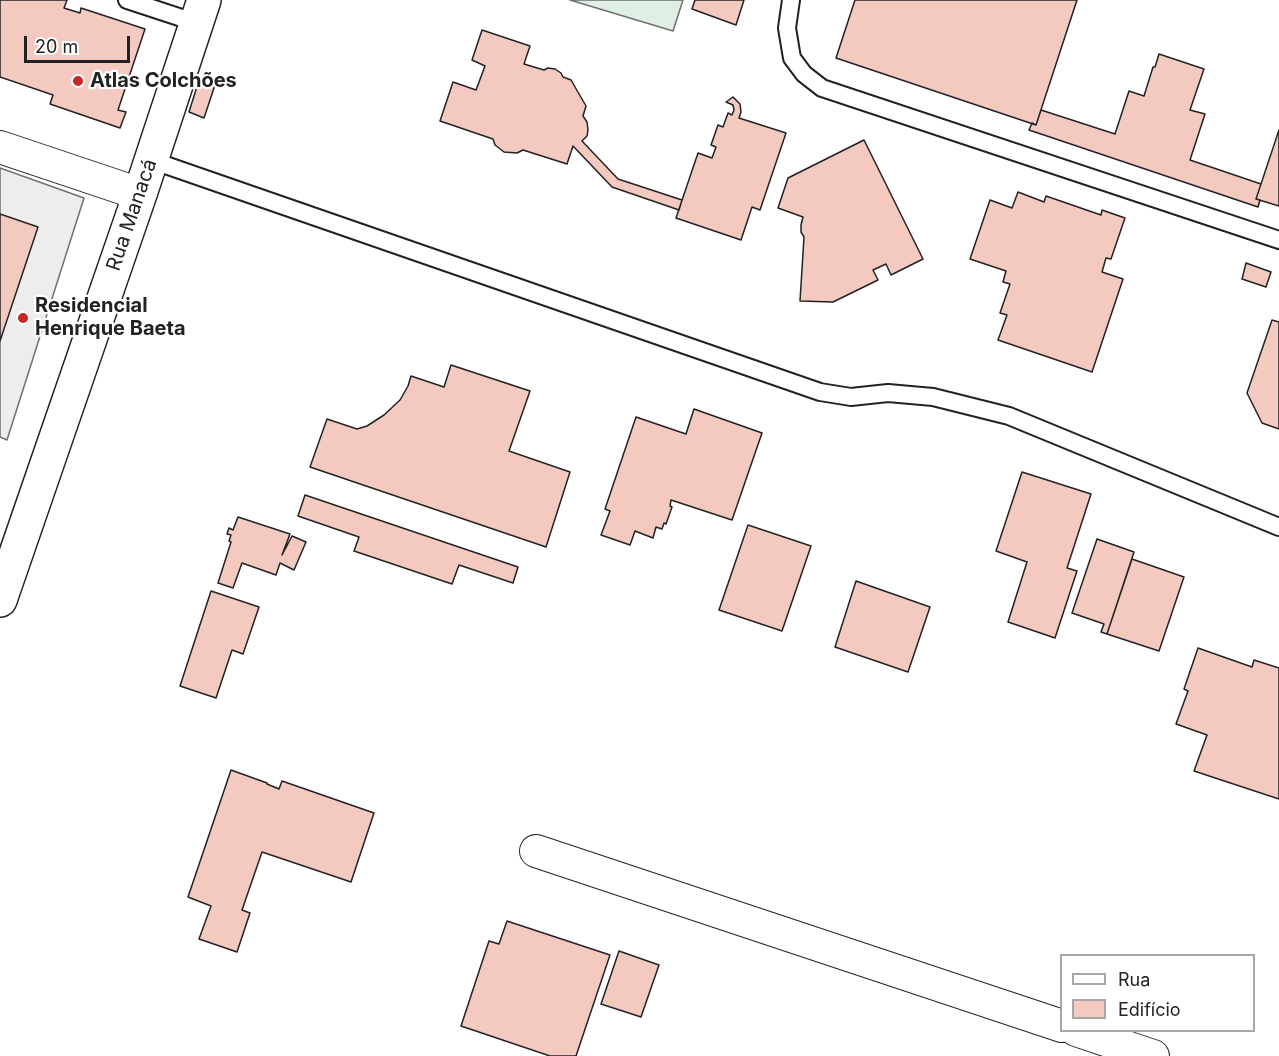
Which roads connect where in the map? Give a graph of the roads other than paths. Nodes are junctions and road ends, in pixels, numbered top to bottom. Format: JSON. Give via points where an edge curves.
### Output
{"nodes":[{"id":1,"x":128,"y":0,"type":"edge"},
{"id":2,"x":791,"y":0,"type":"edge"},
{"id":3,"x":200,"y":12,"type":"edge"},
{"id":4,"x":0,"y":147,"type":"edge"},
{"id":5,"x":151,"y":160,"type":"junction"},
{"id":6,"x":140,"y":194,"type":"junction"},
{"id":7,"x":1279,"y":240,"type":"edge"},
{"id":8,"x":1279,"y":527,"type":"edge"},
{"id":9,"x":0,"y":600,"type":"edge"},
{"id":10,"x":536,"y":851,"type":"dead end"},
{"id":11,"x":1060,"y":1025,"type":"edge"},
{"id":12,"x":1082,"y":1032,"type":"edge"},
{"id":13,"x":1153,"y":1056,"type":"edge"}],
"edges":[{"from":1,"to":3,"type":"lane"},
{"from":2,"to":7,"type":"lane","via":[[787,28],[792,58],[822,88]]},
{"from":3,"to":5,"type":"street","name":"Rua Manacá"},
{"from":4,"to":6,"type":"street"},
{"from":5,"to":6,"type":"street","name":"Rua Manacá"},
{"from":5,"to":8,"type":"lane","via":[[820,392],[851,397],[888,393],[933,397],[1009,416]]},
{"from":6,"to":9,"type":"street","name":"Rua Manacá"},
{"from":10,"to":11,"type":"street"},
{"from":12,"to":13,"type":"street"}]}
